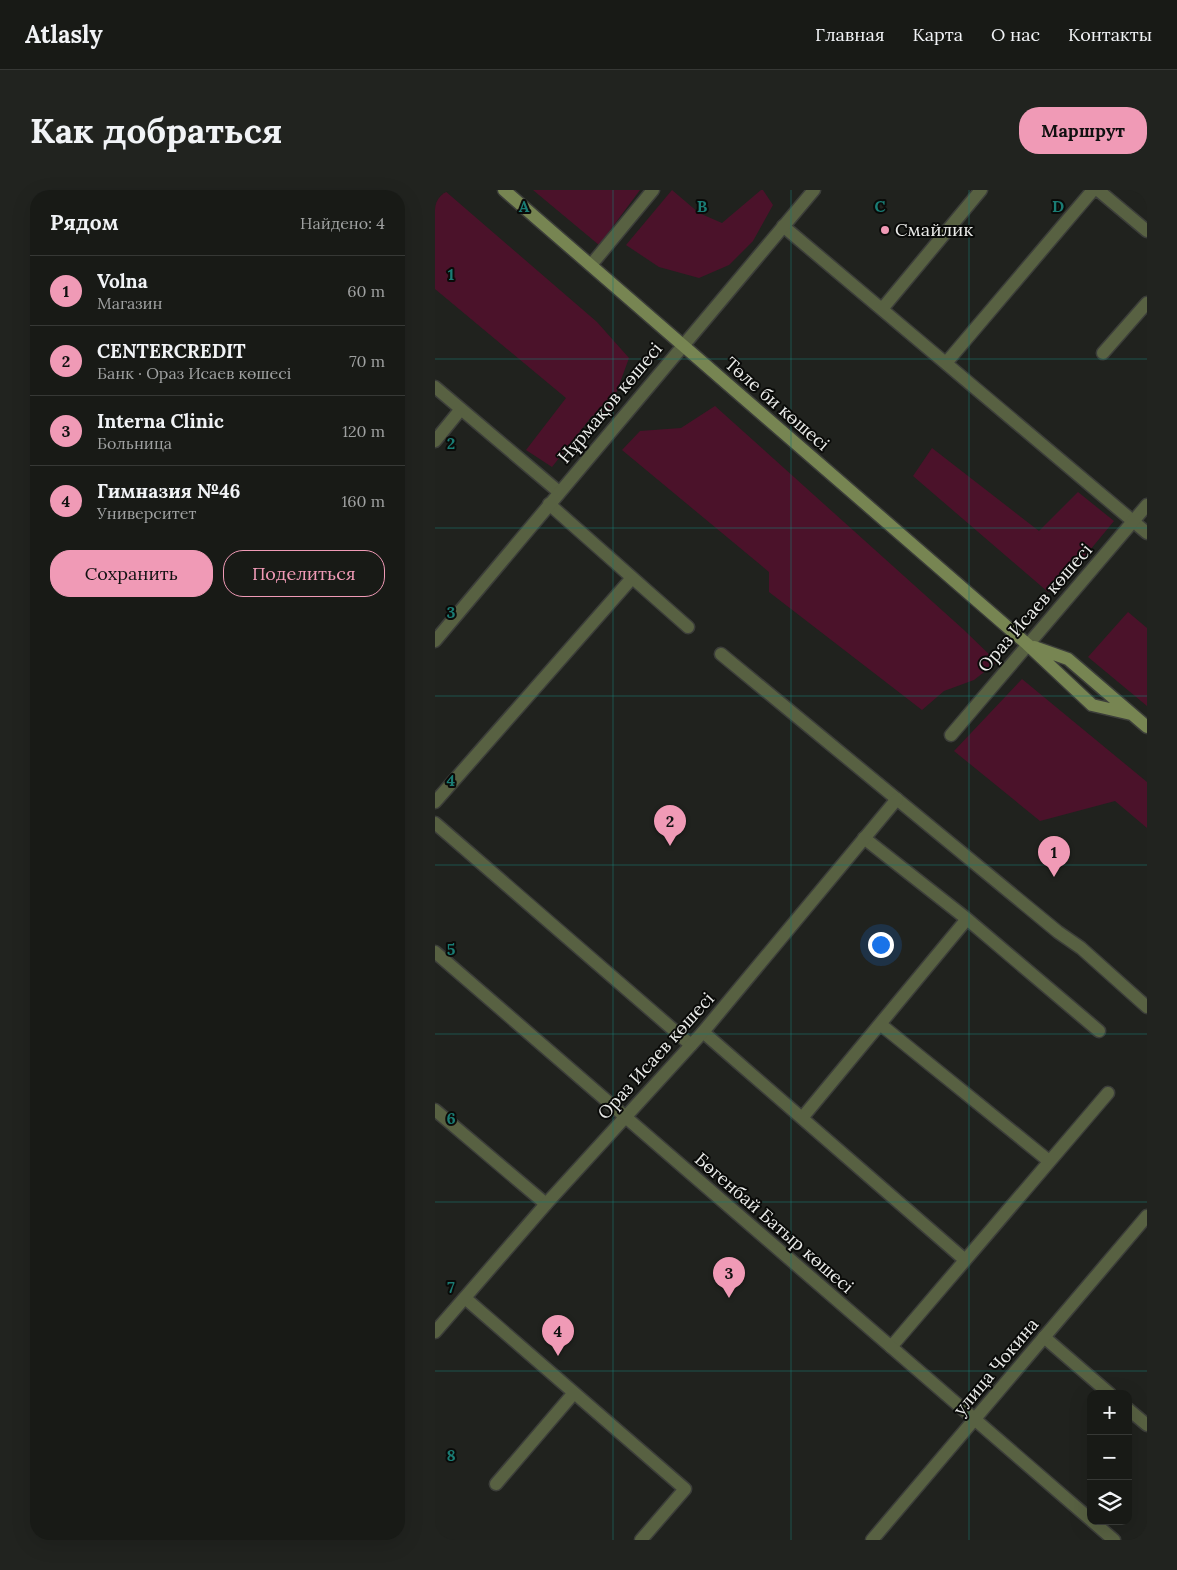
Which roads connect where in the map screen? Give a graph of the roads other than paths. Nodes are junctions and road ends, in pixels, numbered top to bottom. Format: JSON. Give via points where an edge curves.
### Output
{"nodes":[{"id":1,"x":504,"y":190,"type":"edge"},
{"id":2,"x":653,"y":190,"type":"edge"},
{"id":3,"x":814,"y":190,"type":"edge"},
{"id":4,"x":981,"y":190,"type":"edge"},
{"id":5,"x":1093,"y":190,"type":"edge"},
{"id":6,"x":1098,"y":190,"type":"edge"},
{"id":7,"x":783,"y":226,"type":"junction"},
{"id":8,"x":1147,"y":231,"type":"edge"},
{"id":9,"x":591,"y":265,"type":"junction"},
{"id":10,"x":1147,"y":303,"type":"edge"},
{"id":11,"x":882,"y":309,"type":"junction"},
{"id":12,"x":682,"y":345,"type":"junction"},
{"id":13,"x":1103,"y":353,"type":"dead end"},
{"id":14,"x":946,"y":364,"type":"junction"},
{"id":15,"x":435,"y":387,"type":"edge"},
{"id":16,"x":461,"y":410,"type":"junction"},
{"id":17,"x":435,"y":441,"type":"edge"},
{"id":18,"x":559,"y":492,"type":"junction"},
{"id":19,"x":549,"y":504,"type":"junction"},
{"id":20,"x":1147,"y":505,"type":"edge"},
{"id":21,"x":1133,"y":521,"type":"junction"},
{"id":22,"x":1147,"y":533,"type":"edge"},
{"id":23,"x":632,"y":578,"type":"junction"},
{"id":24,"x":688,"y":627,"type":"dead end"},
{"id":25,"x":435,"y":640,"type":"edge"},
{"id":26,"x":1027,"y":644,"type":"junction"},
{"id":27,"x":721,"y":654,"type":"dead end"},
{"id":28,"x":1131,"y":714,"type":"junction"},
{"id":29,"x":1147,"y":727,"type":"edge"},
{"id":30,"x":951,"y":735,"type":"dead end"},
{"id":31,"x":897,"y":799,"type":"junction"},
{"id":32,"x":435,"y":802,"type":"edge"},
{"id":33,"x":435,"y":823,"type":"edge"},
{"id":34,"x":864,"y":838,"type":"junction"},
{"id":35,"x":967,"y":919,"type":"junction"},
{"id":36,"x":435,"y":952,"type":"edge"},
{"id":37,"x":1147,"y":1007,"type":"edge"},
{"id":38,"x":880,"y":1024,"type":"junction"},
{"id":39,"x":1099,"y":1031,"type":"dead end"},
{"id":40,"x":703,"y":1032,"type":"junction"},
{"id":41,"x":691,"y":1045,"type":"junction"},
{"id":42,"x":1108,"y":1092,"type":"dead end"},
{"id":43,"x":435,"y":1110,"type":"edge"},
{"id":44,"x":625,"y":1117,"type":"junction"},
{"id":45,"x":802,"y":1118,"type":"junction"},
{"id":46,"x":1049,"y":1161,"type":"junction"},
{"id":47,"x":546,"y":1204,"type":"junction"},
{"id":48,"x":1147,"y":1216,"type":"edge"},
{"id":49,"x":965,"y":1260,"type":"junction"},
{"id":50,"x":465,"y":1298,"type":"junction"},
{"id":51,"x":435,"y":1332,"type":"edge"},
{"id":52,"x":1044,"y":1337,"type":"junction"},
{"id":53,"x":891,"y":1348,"type":"junction"},
{"id":54,"x":1105,"y":1390,"type":"edge"},
{"id":55,"x":573,"y":1394,"type":"junction"},
{"id":56,"x":1132,"y":1413,"type":"edge"},
{"id":57,"x":974,"y":1419,"type":"junction"},
{"id":58,"x":1147,"y":1425,"type":"edge"},
{"id":59,"x":496,"y":1484,"type":"dead end"},
{"id":60,"x":1087,"y":1518,"type":"edge"},
{"id":61,"x":1096,"y":1525,"type":"edge"},
{"id":62,"x":641,"y":1540,"type":"edge"},
{"id":63,"x":872,"y":1540,"type":"edge"},
{"id":64,"x":1113,"y":1540,"type":"edge"}],
"edges":[{"from":1,"to":9,"type":"main road","name":"Төле би көшесі"},
{"from":2,"to":9,"type":"street"},
{"from":3,"to":7,"type":"street","name":"Нұрмақов көшесі"},
{"from":4,"to":11,"type":"street"},
{"from":5,"to":14,"type":"street"},
{"from":6,"to":8,"type":"street"},
{"from":7,"to":11,"type":"street"},
{"from":7,"to":12,"type":"street","name":"Нұрмақов көшесі"},
{"from":9,"to":12,"type":"main road","name":"Төле би көшесі"},
{"from":10,"to":13,"type":"street"},
{"from":11,"to":14,"type":"street"},
{"from":12,"to":18,"type":"street","name":"Нұрмақов көшесі"},
{"from":12,"to":26,"type":"main road","name":"Төле би көшесі"},
{"from":14,"to":21,"type":"street"},
{"from":15,"to":16,"type":"street"},
{"from":16,"to":17,"type":"street"},
{"from":16,"to":18,"type":"street"},
{"from":18,"to":19,"type":"street","name":"Нұрмақов көшесі"},
{"from":19,"to":23,"type":"street"},
{"from":19,"to":25,"type":"street","name":"Нұрмақов көшесі"},
{"from":20,"to":21,"type":"street","name":"Ораз Исаев көшесі"},
{"from":21,"to":22,"type":"street"},
{"from":21,"to":26,"type":"street","name":"Ораз Исаев көшесі"},
{"from":23,"to":24,"type":"street"},
{"from":23,"to":32,"type":"street"},
{"from":26,"to":28,"type":"main road","name":"Төле би көшесі","via":[[1068,659]]},
{"from":26,"to":28,"type":"main road","name":"Төле би көшесі","via":[[1092,705]]},
{"from":26,"to":30,"type":"street","name":"Ораз Исаев көшесі"},
{"from":27,"to":31,"type":"street"},
{"from":28,"to":29,"type":"main road","name":"Төле би көшесі"},
{"from":31,"to":34,"type":"street","name":"Ораз Исаев көшесі"},
{"from":31,"to":37,"type":"street","via":[[1081,948]]},
{"from":33,"to":41,"type":"street"},
{"from":34,"to":35,"type":"street"},
{"from":34,"to":40,"type":"street","name":"Ораз Исаев көшесі"},
{"from":35,"to":38,"type":"street"},
{"from":35,"to":39,"type":"street"},
{"from":36,"to":44,"type":"street","name":"Бөгенбай Батыр көшесі"},
{"from":38,"to":45,"type":"street"},
{"from":38,"to":46,"type":"street"},
{"from":40,"to":41,"type":"street","name":"Ораз Исаев көшесі"},
{"from":40,"to":45,"type":"street"},
{"from":41,"to":44,"type":"street","name":"Ораз Исаев көшесі"},
{"from":42,"to":46,"type":"street"},
{"from":43,"to":47,"type":"street"},
{"from":44,"to":47,"type":"street","name":"Ораз Исаев көшесі"},
{"from":44,"to":53,"type":"street","name":"Бөгенбай Батыр көшесі"},
{"from":45,"to":49,"type":"street"},
{"from":46,"to":49,"type":"street"},
{"from":47,"to":50,"type":"street","name":"Ораз Исаев көшесі"},
{"from":48,"to":52,"type":"street","name":"улица Чокина"},
{"from":49,"to":53,"type":"street"},
{"from":50,"to":51,"type":"street","name":"Ораз Исаев көшесі"},
{"from":50,"to":55,"type":"street"},
{"from":52,"to":54,"type":"street"},
{"from":52,"to":57,"type":"street","name":"улица Чокина"},
{"from":53,"to":57,"type":"street","name":"Бөгенбай Батыр көшесі"},
{"from":55,"to":59,"type":"street"},
{"from":55,"to":62,"type":"street","via":[[685,1489]]},
{"from":56,"to":58,"type":"street"},
{"from":57,"to":60,"type":"street","name":"Бөгенбай Батыр көшесі"},
{"from":57,"to":63,"type":"street","name":"улица Чокина"},
{"from":61,"to":64,"type":"street","name":"Бөгенбай Батыр көшесі"}]}
